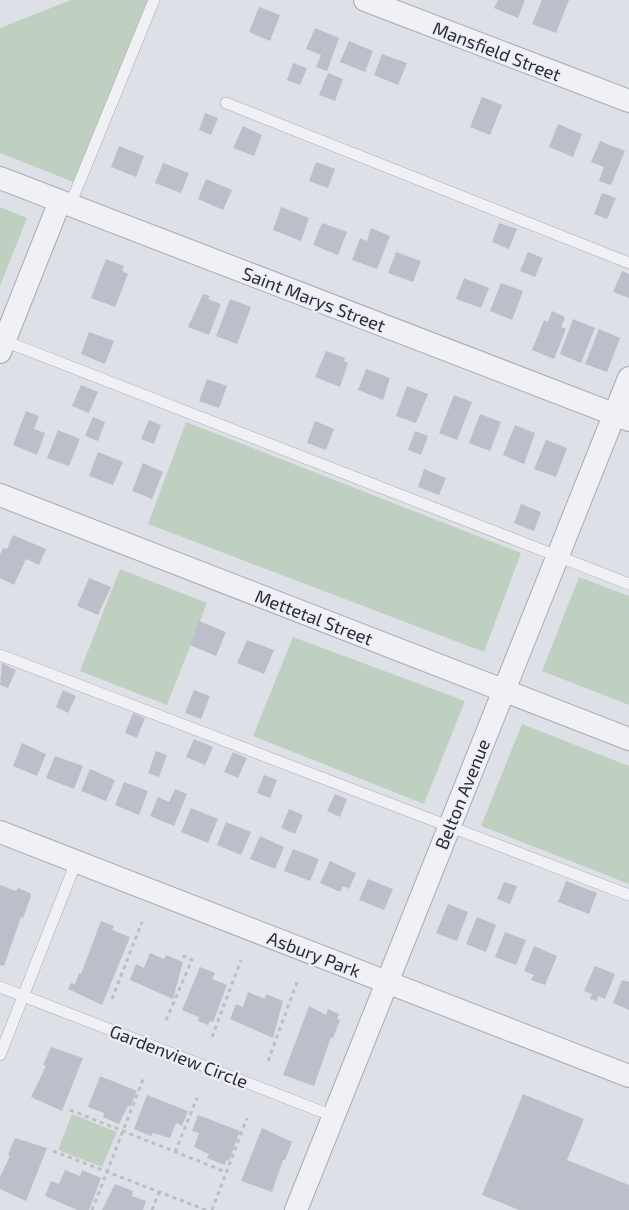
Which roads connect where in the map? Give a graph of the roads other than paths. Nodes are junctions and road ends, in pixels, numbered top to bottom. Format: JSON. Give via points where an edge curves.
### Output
{"nodes":[{"id":1,"x":154,"y":0,"type":"edge"},
{"id":2,"x":365,"y":0,"type":"edge"},
{"id":3,"x":629,"y":101,"type":"edge"},
{"id":4,"x":226,"y":103,"type":"dead end"},
{"id":5,"x":0,"y":178,"type":"edge"},
{"id":6,"x":65,"y":203,"type":"junction"},
{"id":7,"x":629,"y":263,"type":"edge"},
{"id":8,"x":2,"y":344,"type":"edge"},
{"id":9,"x":629,"y":378,"type":"edge"},
{"id":10,"x":622,"y":417,"type":"edge"},
{"id":11,"x":0,"y":496,"type":"edge"},
{"id":12,"x":557,"y":556,"type":"junction"},
{"id":13,"x":629,"y":584,"type":"edge"},
{"id":14,"x":0,"y":655,"type":"edge"},
{"id":15,"x":503,"y":690,"type":"junction"},
{"id":16,"x":629,"y":739,"type":"edge"},
{"id":17,"x":449,"y":825,"type":"junction"},
{"id":18,"x":0,"y":832,"type":"edge"},
{"id":19,"x":76,"y":862,"type":"junction"},
{"id":20,"x":629,"y":895,"type":"edge"},
{"id":21,"x":386,"y":982,"type":"junction"},
{"id":22,"x":0,"y":987,"type":"edge"},
{"id":23,"x":24,"y":996,"type":"junction"},
{"id":24,"x":0,"y":1055,"type":"edge"},
{"id":25,"x":629,"y":1076,"type":"edge"},
{"id":26,"x":333,"y":1116,"type":"junction"},
{"id":27,"x":296,"y":1210,"type":"edge"}],
"edges":[{"from":1,"to":6,"type":"lane"},
{"from":2,"to":3,"type":"street","name":"Mansfield Street"},
{"from":4,"to":7,"type":"lane"},
{"from":5,"to":6,"type":"street","name":"Saint Marys Street"},
{"from":6,"to":8,"type":"street"},
{"from":6,"to":10,"type":"street","name":"Saint Marys Street"},
{"from":8,"to":12,"type":"lane"},
{"from":9,"to":10,"type":"street","name":"Belton Avenue"},
{"from":10,"to":12,"type":"street","name":"Belton Avenue"},
{"from":11,"to":15,"type":"street","name":"Mettetal Street"},
{"from":12,"to":13,"type":"lane"},
{"from":12,"to":15,"type":"street","name":"Belton Avenue"},
{"from":14,"to":17,"type":"lane"},
{"from":15,"to":16,"type":"street","name":"Mettetal Street"},
{"from":15,"to":17,"type":"street","name":"Belton Avenue"},
{"from":17,"to":20,"type":"lane"},
{"from":17,"to":21,"type":"street","name":"Belton Avenue"},
{"from":18,"to":19,"type":"street","name":"Asbury Park"},
{"from":19,"to":21,"type":"street","name":"Asbury Park"},
{"from":19,"to":23,"type":"lane"},
{"from":21,"to":25,"type":"street","name":"Asbury Park"},
{"from":21,"to":26,"type":"street","name":"Belton Avenue"},
{"from":22,"to":23,"type":"lane","name":"Gardenview Circle"},
{"from":23,"to":24,"type":"lane"},
{"from":23,"to":26,"type":"lane","name":"Gardenview Circle"},
{"from":26,"to":27,"type":"street","name":"Belton Avenue"}]}
